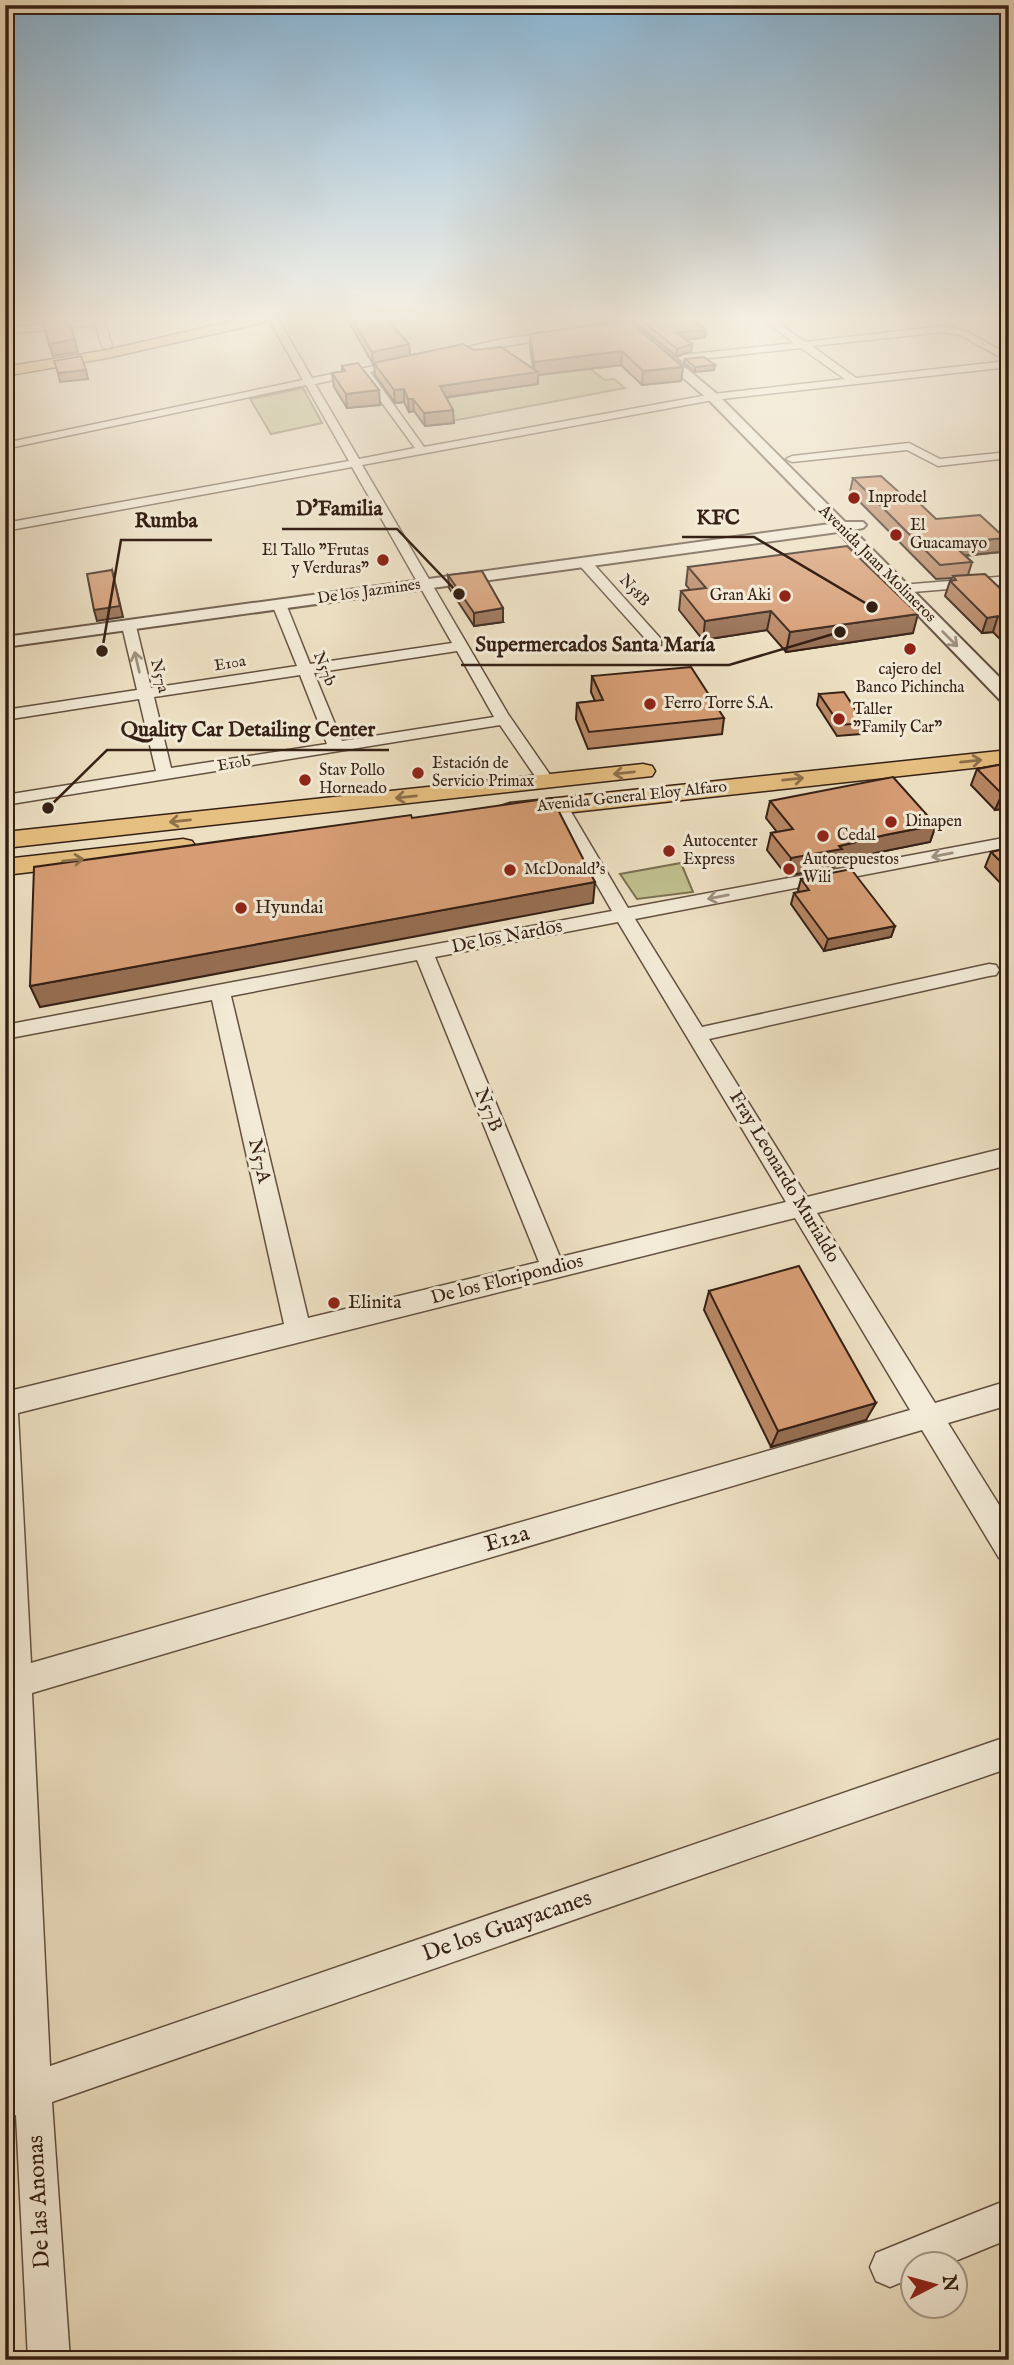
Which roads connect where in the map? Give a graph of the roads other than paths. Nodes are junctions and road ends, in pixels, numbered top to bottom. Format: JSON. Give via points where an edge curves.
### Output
{"nodes":[{"id":1,"x":86,"y":429,"type":"edge"},
{"id":2,"x":337,"y":429,"type":"edge"},
{"id":3,"x":407,"y":429,"type":"edge"},
{"id":4,"x":539,"y":429,"type":"edge"},
{"id":5,"x":753,"y":429,"type":"edge"},
{"id":6,"x":758,"y":429,"type":"edge"},
{"id":7,"x":5,"y":446,"type":"edge"},
{"id":8,"x":422,"y":451,"type":"junction"},
{"id":9,"x":1009,"y":455,"type":"edge"},
{"id":10,"x":792,"y":459,"type":"junction"},
{"id":11,"x":356,"y":464,"type":"junction"},
{"id":12,"x":5,"y":527,"type":"edge"},
{"id":13,"x":850,"y":527,"type":"junction"},
{"id":14,"x":585,"y":563,"type":"junction"},
{"id":15,"x":1009,"y":580,"type":"edge"},
{"id":16,"x":427,"y":584,"type":"junction"},
{"id":17,"x":921,"y":587,"type":"junction"},
{"id":18,"x":901,"y":589,"type":"junction"},
{"id":19,"x":279,"y":604,"type":"junction"},
{"id":20,"x":129,"y":625,"type":"junction"},
{"id":21,"x":5,"y":642,"type":"edge"},
{"id":22,"x":656,"y":642,"type":"dead end"},
{"id":23,"x":460,"y":646,"type":"junction"},
{"id":24,"x":306,"y":670,"type":"junction"},
{"id":25,"x":1009,"y":674,"type":"edge"},
{"id":26,"x":145,"y":696,"type":"junction"},
{"id":27,"x":1009,"y":698,"type":"edge"},
{"id":28,"x":5,"y":715,"type":"edge"},
{"id":29,"x":504,"y":720,"type":"junction"},
{"id":30,"x":336,"y":747,"type":"junction"},
{"id":31,"x":1009,"y":757,"type":"edge"},
{"id":32,"x":671,"y":769,"type":"dead end"},
{"id":33,"x":165,"y":775,"type":"junction"},
{"id":34,"x":547,"y":782,"type":"junction"},
{"id":35,"x":5,"y":800,"type":"edge"},
{"id":36,"x":559,"y":805,"type":"junction"},
{"id":37,"x":490,"y":813,"type":"edge"},
{"id":38,"x":5,"y":840,"type":"edge"},
{"id":39,"x":1009,"y":842,"type":"edge"},
{"id":40,"x":213,"y":844,"type":"edge"},
{"id":41,"x":5,"y":867,"type":"edge"},
{"id":42,"x":623,"y":915,"type":"junction"},
{"id":43,"x":423,"y":952,"type":"junction"},
{"id":44,"x":989,"y":970,"type":"dead end"},
{"id":45,"x":220,"y":990,"type":"junction"},
{"id":46,"x":5,"y":1032,"type":"edge"},
{"id":47,"x":698,"y":1035,"type":"junction"},
{"id":48,"x":1009,"y":1156,"type":"edge"},
{"id":49,"x":803,"y":1207,"type":"junction"},
{"id":50,"x":553,"y":1268,"type":"junction"},
{"id":51,"x":298,"y":1331,"type":"junction"},
{"id":52,"x":1009,"y":1393,"type":"edge"},
{"id":53,"x":5,"y":1404,"type":"edge"},
{"id":54,"x":5,"y":1414,"type":"edge"},
{"id":55,"x":929,"y":1416,"type":"junction"},
{"id":56,"x":1009,"y":1548,"type":"edge"},
{"id":57,"x":11,"y":1684,"type":"edge"},
{"id":58,"x":1009,"y":1752,"type":"edge"},
{"id":59,"x":19,"y":2095,"type":"edge"},
{"id":60,"x":1009,"y":2219,"type":"edge"},
{"id":61,"x":890,"y":2267,"type":"dead end"},
{"id":62,"x":49,"y":2360,"type":"edge"}],
"edges":[{"from":1,"to":7,"type":"street"},
{"from":2,"to":11,"type":"street"},
{"from":3,"to":8,"type":"street"},
{"from":4,"to":8,"type":"street"},
{"from":5,"to":13,"type":"street","name":"Avenida Juan Molineros"},
{"from":6,"to":10,"type":"street","name":"Avenida Juan Molineros"},
{"from":8,"to":11,"type":"street"},
{"from":9,"to":10,"type":"street","via":[[942,464],[909,446]]},
{"from":10,"to":13,"type":"street","name":"Avenida Juan Molineros"},
{"from":11,"to":12,"type":"street"},
{"from":11,"to":16,"type":"street"},
{"from":13,"to":14,"type":"street","name":"De los Jazmines"},
{"from":13,"to":17,"type":"street","name":"Avenida Juan Molineros"},
{"from":13,"to":18,"type":"street","name":"Avenida Juan Molineros"},
{"from":14,"to":16,"type":"street","name":"De los Jazmines"},
{"from":14,"to":22,"type":"street","name":"N58B"},
{"from":15,"to":17,"type":"street"},
{"from":16,"to":19,"type":"street","name":"De los Jazmines"},
{"from":16,"to":23,"type":"street"},
{"from":17,"to":18,"type":"street"},
{"from":17,"to":25,"type":"street","name":"Avenida Juan Molineros"},
{"from":18,"to":27,"type":"street","name":"Avenida Juan Molineros","one_way":true},
{"from":19,"to":20,"type":"street","name":"De los Jazmines"},
{"from":19,"to":24,"type":"street","name":"N57b"},
{"from":20,"to":21,"type":"street","name":"De los Jazmines"},
{"from":26,"to":20,"type":"street","name":"N57a","one_way":true},
{"from":23,"to":24,"type":"street","name":"E10a"},
{"from":23,"to":29,"type":"street"},
{"from":24,"to":26,"type":"street","name":"E10a"},
{"from":24,"to":30,"type":"street","name":"N57b"},
{"from":26,"to":28,"type":"street","name":"E10a"},
{"from":26,"to":33,"type":"street","name":"N57a"},
{"from":29,"to":30,"type":"street","name":"E10b"},
{"from":29,"to":34,"type":"street"},
{"from":30,"to":33,"type":"street","name":"E10b"},
{"from":36,"to":31,"type":"main road","name":"Avenida General Eloy Alfaro","one_way":true},
{"from":32,"to":34,"type":"main road","name":"Avenida General Eloy Alfaro","one_way":true},
{"from":33,"to":35,"type":"street","name":"E10b"},
{"from":34,"to":38,"type":"main road","name":"Avenida General Eloy Alfaro","one_way":true},
{"from":36,"to":37,"type":"main road","name":"Avenida General Eloy Alfaro"},
{"from":36,"to":42,"type":"street","name":"Fray Leonardo Murialdo"},
{"from":39,"to":42,"type":"street","name":"De los Nardos","one_way":true},
{"from":41,"to":40,"type":"main road","one_way":true},
{"from":42,"to":43,"type":"street","name":"De los Nardos"},
{"from":42,"to":47,"type":"street","name":"Fray Leonardo Murialdo"},
{"from":43,"to":45,"type":"street","name":"De los Nardos"},
{"from":43,"to":50,"type":"street","name":"N57B"},
{"from":44,"to":47,"type":"street"},
{"from":45,"to":46,"type":"street","name":"De los Nardos"},
{"from":45,"to":51,"type":"street","name":"N57A"},
{"from":47,"to":49,"type":"street","name":"Fray Leonardo Murialdo"},
{"from":48,"to":49,"type":"street","name":"De los Floripondios"},
{"from":49,"to":50,"type":"street","name":"De los Floripondios"},
{"from":49,"to":55,"type":"street","name":"Fray Leonardo Murialdo"},
{"from":50,"to":51,"type":"street","name":"De los Floripondios"},
{"from":51,"to":53,"type":"street","name":"De los Floripondios"},
{"from":52,"to":55,"type":"street","name":"E12a"},
{"from":54,"to":57,"type":"street","name":"De las Anonas"},
{"from":55,"to":56,"type":"street","name":"Fray Leonardo Murialdo"},
{"from":55,"to":57,"type":"street","name":"E12a"},
{"from":57,"to":59,"type":"street","name":"De las Anonas"},
{"from":58,"to":59,"type":"street","name":"De los Guayacanes"},
{"from":59,"to":62,"type":"street","name":"De las Anonas"},
{"from":60,"to":61,"type":"street"}]}
